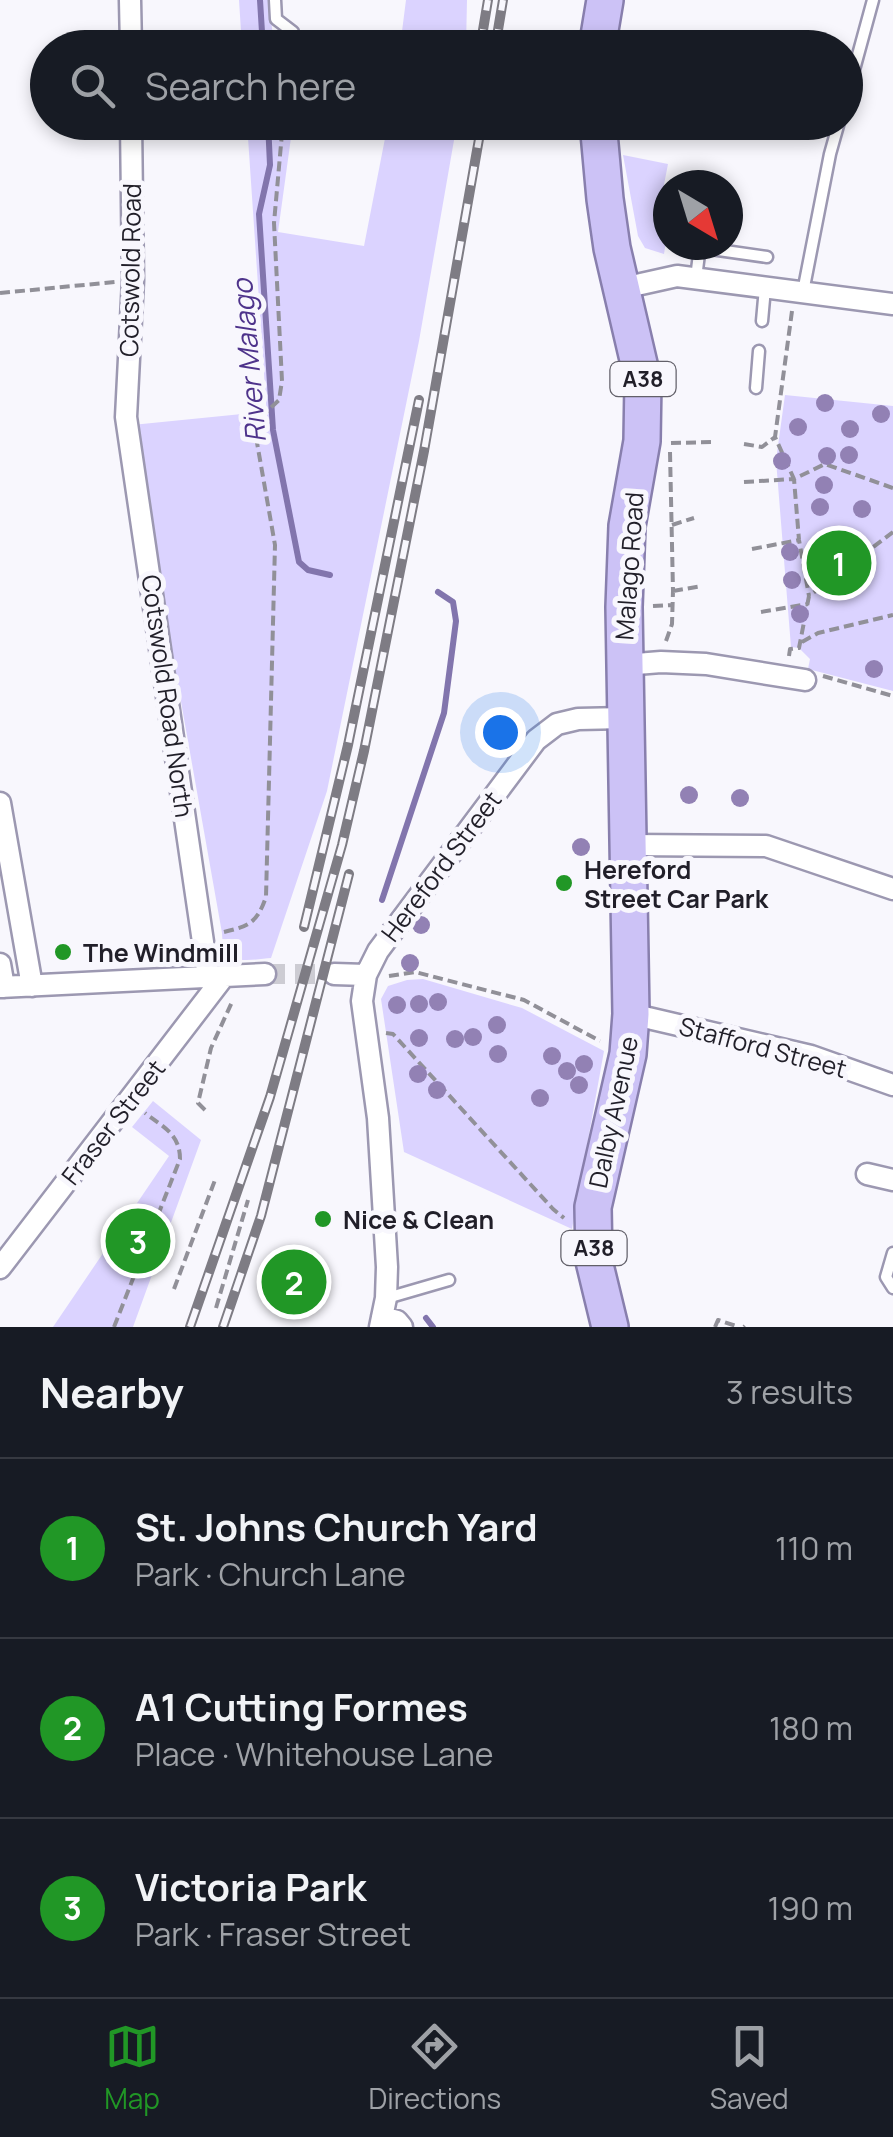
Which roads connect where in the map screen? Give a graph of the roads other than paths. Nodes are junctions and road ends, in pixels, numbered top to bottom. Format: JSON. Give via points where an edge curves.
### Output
{"nodes":[{"id":1,"x":130,"y":0,"type":"edge"},
{"id":2,"x":274,"y":0,"type":"edge"},
{"id":3,"x":605,"y":0,"type":"edge"},
{"id":4,"x":873,"y":0,"type":"edge"},
{"id":5,"x":130,"y":30,"type":"edge"},
{"id":6,"x":290,"y":30,"type":"edge"},
{"id":7,"x":600,"y":30,"type":"edge"},
{"id":8,"x":863,"y":37,"type":"edge"},
{"id":9,"x":132,"y":140,"type":"edge"},
{"id":10,"x":600,"y":140,"type":"edge"},
{"id":11,"x":834,"y":140,"type":"edge"},
{"id":12,"x":767,"y":257,"type":"dead end"},
{"id":13,"x":696,"y":278,"type":"junction"},
{"id":14,"x":765,"y":287,"type":"junction"},
{"id":15,"x":623,"y":288,"type":"junction"},
{"id":16,"x":799,"y":292,"type":"junction"},
{"id":17,"x":893,"y":304,"type":"edge"},
{"id":18,"x":762,"y":321,"type":"dead end"},
{"id":19,"x":759,"y":350,"type":"dead end"},
{"id":20,"x":756,"y":388,"type":"dead end"},
{"id":21,"x":126,"y":416,"type":"joint"},
{"id":22,"x":624,"y":665,"type":"junction"},
{"id":23,"x":806,"y":680,"type":"road end"},
{"id":24,"x":624,"y":718,"type":"junction"},
{"id":25,"x":0,"y":803,"type":"edge"},
{"id":26,"x":629,"y":845,"type":"junction"},
{"id":27,"x":893,"y":889,"type":"edge"},
{"id":28,"x":0,"y":964,"type":"edge"},
{"id":29,"x":334,"y":974,"type":"tunnel mouth"},
{"id":30,"x":232,"y":975,"type":"junction"},
{"id":31,"x":366,"y":975,"type":"junction"},
{"id":32,"x":32,"y":986,"type":"junction"},
{"id":33,"x":2,"y":987,"type":"edge"},
{"id":34,"x":632,"y":1014,"type":"junction"},
{"id":35,"x":893,"y":1085,"type":"edge"},
{"id":36,"x":868,"y":1174,"type":"dead end"},
{"id":37,"x":893,"y":1180,"type":"edge"},
{"id":38,"x":893,"y":1253,"type":"edge"},
{"id":39,"x":0,"y":1268,"type":"edge"},
{"id":40,"x":449,"y":1280,"type":"dead end"},
{"id":41,"x":893,"y":1288,"type":"edge"},
{"id":42,"x":383,"y":1314,"type":"edge"},
{"id":43,"x":402,"y":1327,"type":"edge"},
{"id":44,"x":610,"y":1327,"type":"edge"}],
"edges":[{"from":1,"to":5,"type":"street"},
{"from":2,"to":6,"type":"lane","via":[[276,20]]},
{"from":3,"to":7,"type":"highway"},
{"from":4,"to":8,"type":"lane"},
{"from":9,"to":21,"type":"street","name":"Cotswold Road"},
{"from":10,"to":15,"type":"highway","name":"Malago Road","number":"A38"},
{"from":11,"to":16,"type":"lane"},
{"from":12,"to":13,"type":"lane","via":[[704,248]]},
{"from":13,"to":14,"type":"street"},
{"from":13,"to":15,"type":"street"},
{"from":14,"to":16,"type":"street"},
{"from":14,"to":18,"type":"lane"},
{"from":15,"to":22,"type":"highway","name":"Malago Road","number":"A38","via":[[643,381],[642,441],[627,526]]},
{"from":16,"to":17,"type":"street"},
{"from":19,"to":20,"type":"lane"},
{"from":21,"to":30,"type":"street","name":"Cotswold Road North","via":[[204,940]]},
{"from":22,"to":23,"type":"street","via":[[706,664]]},
{"from":22,"to":24,"type":"highway","name":"Malago Road","number":"A38"},
{"from":24,"to":26,"type":"highway","name":"Malago Road","number":"A38"},
{"from":24,"to":31,"type":"street","name":"Hereford Street","via":[[557,724],[536,740]]},
{"from":25,"to":32,"type":"street"},
{"from":26,"to":27,"type":"street","via":[[766,846]]},
{"from":26,"to":34,"type":"highway","name":"Malago Road","number":"A38"},
{"from":28,"to":33,"type":"street"},
{"from":29,"to":31,"type":"street"},
{"from":30,"to":32,"type":"street"},
{"from":30,"to":39,"type":"street","name":"Fraser Street"},
{"from":31,"to":42,"type":"street","via":[[362,1001],[387,1267]]},
{"from":32,"to":33,"type":"street"},
{"from":34,"to":35,"type":"street","name":"Stafford Street","via":[[811,1056]]},
{"from":34,"to":44,"type":"highway","name":"Dalby Avenue","number":"A38","via":[[593,1207],[594,1262]]},
{"from":36,"to":37,"type":"street"},
{"from":38,"to":41,"type":"lane","via":[[886,1276]]},
{"from":40,"to":42,"type":"lane"},
{"from":42,"to":43,"type":"street"}]}
